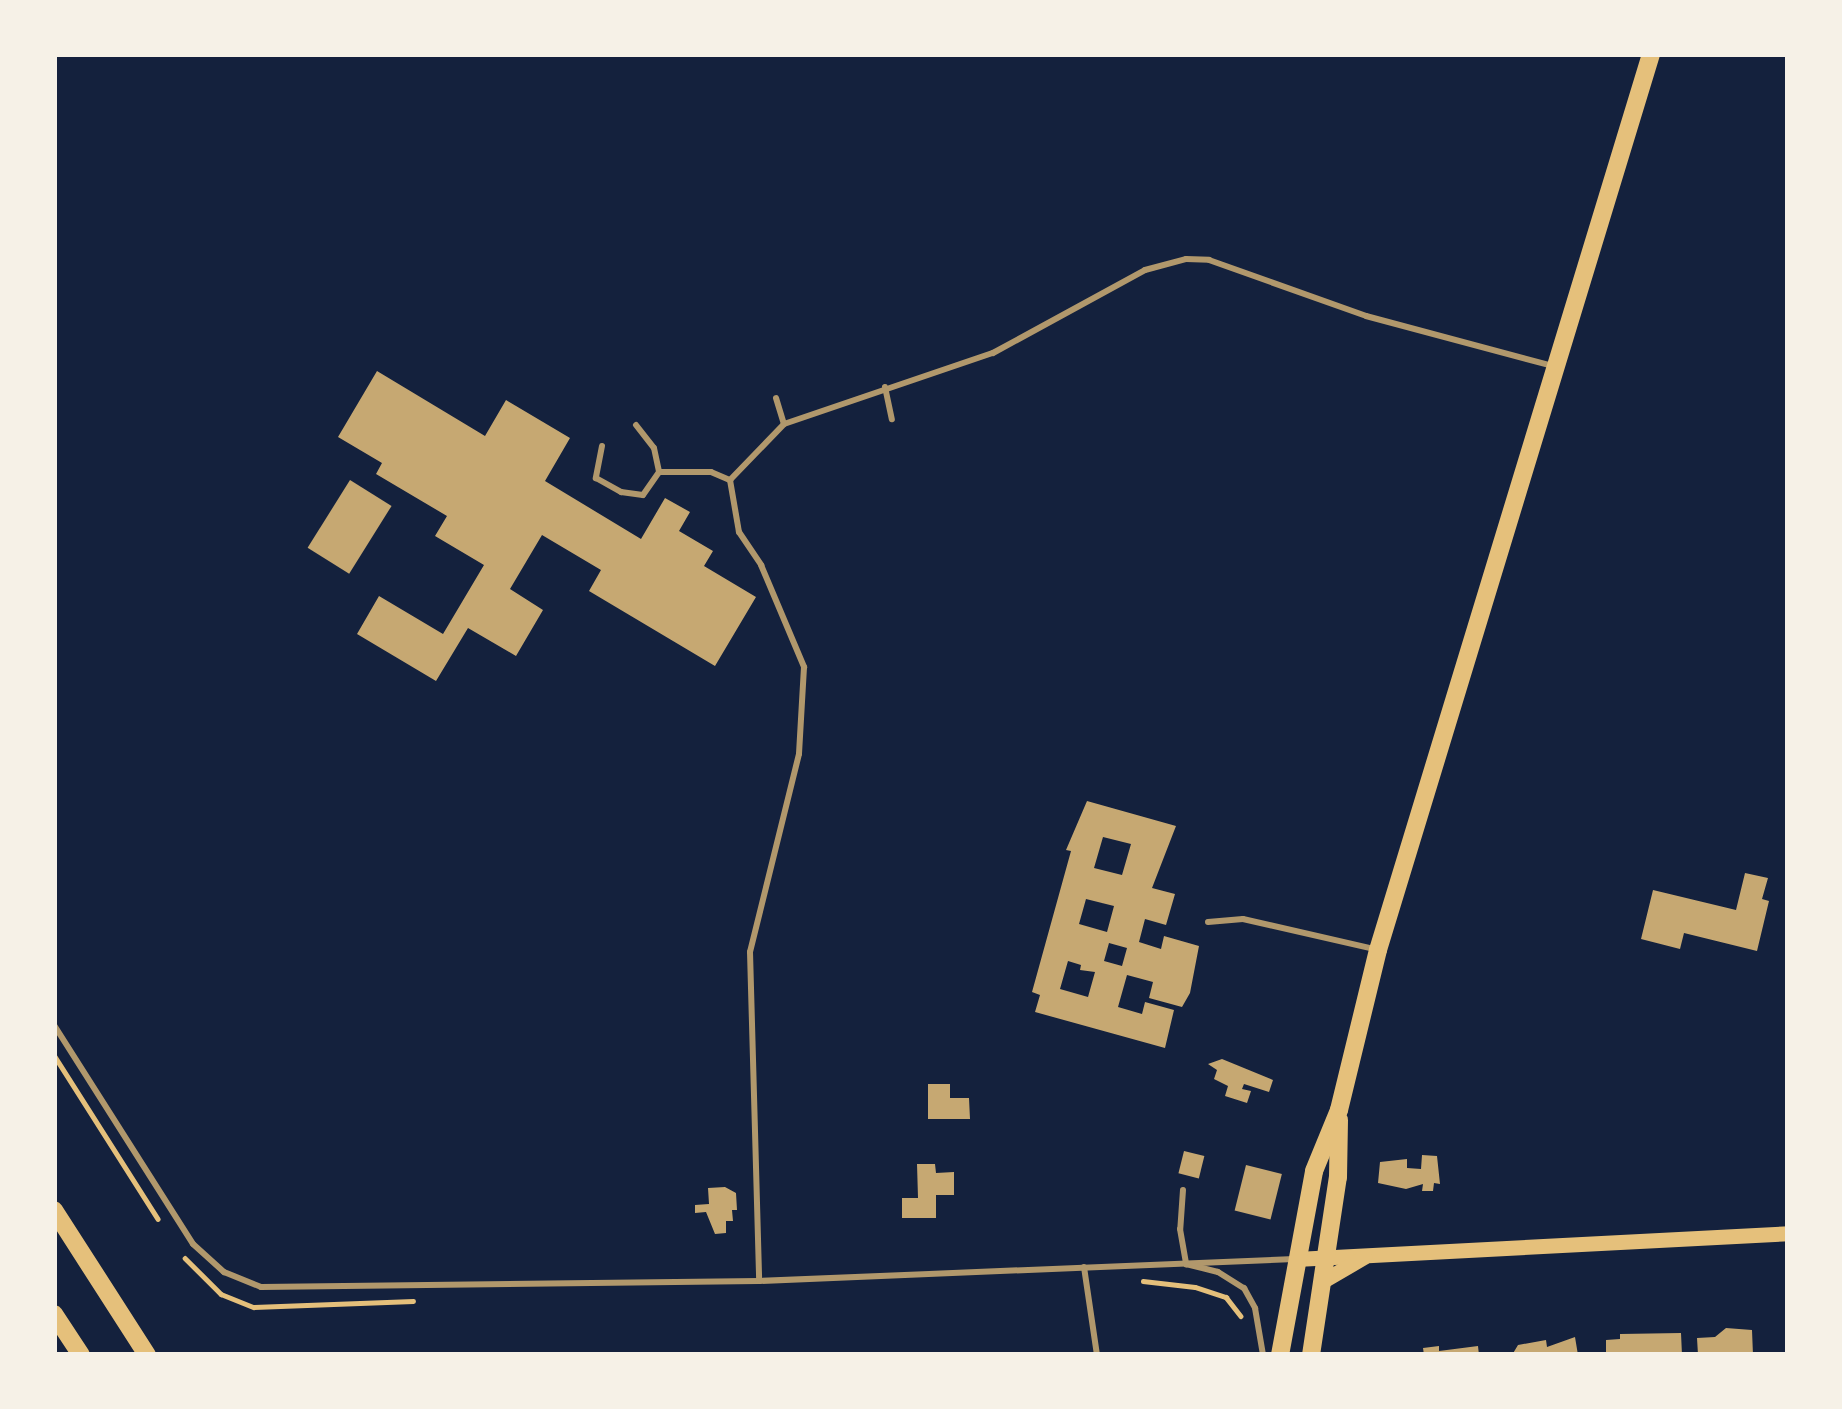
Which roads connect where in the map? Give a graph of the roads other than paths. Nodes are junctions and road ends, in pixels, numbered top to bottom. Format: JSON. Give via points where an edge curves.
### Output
{"nodes":[{"id":1,"x":1651,"y":54,"type":"edge"},
{"id":2,"x":1556,"y":367,"type":"junction"},
{"id":3,"x":885,"y":387,"type":"junction"},
{"id":4,"x":776,"y":398,"type":"dead end"},
{"id":5,"x":892,"y":419,"type":"dead end"},
{"id":6,"x":784,"y":424,"type":"junction"},
{"id":7,"x":636,"y":425,"type":"dead end"},
{"id":8,"x":602,"y":446,"type":"dead end"},
{"id":9,"x":659,"y":472,"type":"junction"},
{"id":10,"x":730,"y":480,"type":"junction"},
{"id":11,"x":1208,"y":922,"type":"dead end"},
{"id":12,"x":1378,"y":950,"type":"junction"},
{"id":13,"x":54,"y":1025,"type":"edge"},
{"id":14,"x":1339,"y":1110,"type":"junction"},
{"id":15,"x":1183,"y":1190,"type":"dead end"},
{"id":16,"x":54,"y":1210,"type":"edge"},
{"id":17,"x":1788,"y":1233,"type":"edge"},
{"id":18,"x":1366,"y":1256,"type":"junction"},
{"id":19,"x":1325,"y":1258,"type":"junction"},
{"id":20,"x":1296,"y":1259,"type":"junction"},
{"id":21,"x":1186,"y":1264,"type":"junction"},
{"id":22,"x":1084,"y":1268,"type":"junction"},
{"id":23,"x":759,"y":1281,"type":"junction"},
{"id":24,"x":1321,"y":1282,"type":"junction"},
{"id":25,"x":54,"y":1314,"type":"edge"},
{"id":26,"x":81,"y":1355,"type":"edge"},
{"id":27,"x":147,"y":1355,"type":"edge"},
{"id":28,"x":1096,"y":1355,"type":"edge"},
{"id":29,"x":1263,"y":1355,"type":"edge"},
{"id":30,"x":1280,"y":1355,"type":"edge"},
{"id":31,"x":1311,"y":1355,"type":"edge"}],
"edges":[{"from":1,"to":2,"type":"main road"},
{"from":2,"to":3,"type":"lane","via":[[1186,259],[1145,270],[993,353]]},
{"from":2,"to":12,"type":"main road"},
{"from":3,"to":5,"type":"lane"},
{"from":3,"to":6,"type":"lane"},
{"from":4,"to":6,"type":"lane"},
{"from":6,"to":10,"type":"lane"},
{"from":7,"to":9,"type":"lane","via":[[654,448]]},
{"from":8,"to":9,"type":"lane","via":[[596,478],[621,492],[643,495]]},
{"from":9,"to":10,"type":"lane"},
{"from":10,"to":23,"type":"lane","via":[[739,532],[800,644],[806,690],[799,754],[750,952]]},
{"from":11,"to":12,"type":"lane","via":[[1243,919]]},
{"from":12,"to":14,"type":"main road"},
{"from":13,"to":23,"type":"lane","via":[[208,1262],[249,1284],[281,1290]]},
{"from":14,"to":19,"type":"main road"},
{"from":14,"to":20,"type":"main road","via":[[1314,1172]]},
{"from":15,"to":21,"type":"lane"},
{"from":16,"to":27,"type":"main road"},
{"from":17,"to":18,"type":"main road"},
{"from":18,"to":19,"type":"main road"},
{"from":18,"to":24,"type":"main road"},
{"from":19,"to":20,"type":"main road"},
{"from":19,"to":24,"type":"main road"},
{"from":20,"to":21,"type":"lane"},
{"from":20,"to":30,"type":"main road"},
{"from":21,"to":22,"type":"lane"},
{"from":21,"to":29,"type":"lane","via":[[1244,1288]]},
{"from":22,"to":23,"type":"lane"},
{"from":22,"to":28,"type":"lane"},
{"from":24,"to":31,"type":"main road"},
{"from":25,"to":26,"type":"main road"}]}
